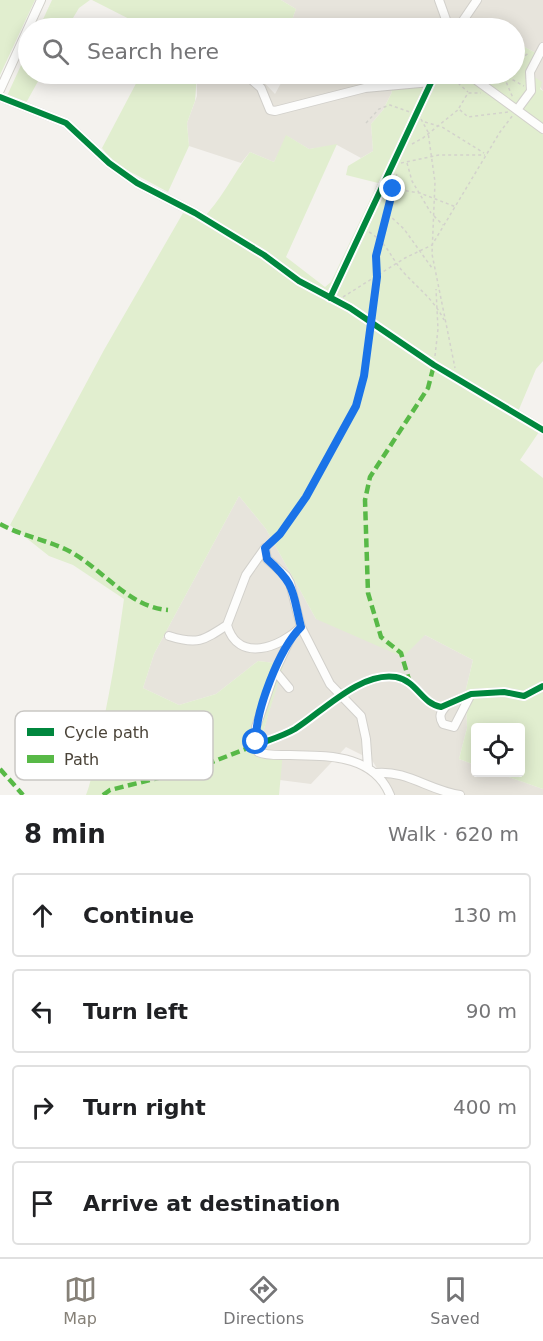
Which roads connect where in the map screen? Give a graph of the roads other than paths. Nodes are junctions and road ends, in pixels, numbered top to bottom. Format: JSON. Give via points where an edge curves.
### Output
{"nodes":[{"id":1,"x":41,"y":0,"type":"edge"},
{"id":2,"x":439,"y":0,"type":"edge"},
{"id":3,"x":477,"y":0,"type":"edge"},
{"id":4,"x":33,"y":18,"type":"edge"},
{"id":5,"x":445,"y":18,"type":"edge"},
{"id":6,"x":465,"y":18,"type":"edge"},
{"id":7,"x":543,"y":47,"type":"edge"},
{"id":8,"x":18,"y":50,"type":"edge"},
{"id":9,"x":256,"y":84,"type":"edge"},
{"id":10,"x":388,"y":84,"type":"edge"},
{"id":11,"x":430,"y":84,"type":"edge"},
{"id":12,"x":482,"y":84,"type":"edge"},
{"id":13,"x":0,"y":90,"type":"edge"},
{"id":14,"x":0,"y":98,"type":"edge"},
{"id":15,"x":517,"y":110,"type":"junction"},
{"id":16,"x":543,"y":129,"type":"edge"},
{"id":17,"x":333,"y":299,"type":"junction"},
{"id":18,"x":543,"y":430,"type":"edge"},
{"id":19,"x":227,"y":625,"type":"junction"},
{"id":20,"x":301,"y":627,"type":"junction"},
{"id":21,"x":169,"y":636,"type":"dead end"},
{"id":22,"x":291,"y":637,"type":"junction"},
{"id":23,"x":275,"y":671,"type":"junction"},
{"id":24,"x":543,"y":686,"type":"edge"},
{"id":25,"x":289,"y":688,"type":"dead end"},
{"id":26,"x":471,"y":694,"type":"junction"},
{"id":27,"x":342,"y":695,"type":"junction"},
{"id":28,"x":446,"y":706,"type":"junction"},
{"id":29,"x":256,"y":745,"type":"junction"},
{"id":30,"x":369,"y":767,"type":"junction"},
{"id":31,"x":376,"y":773,"type":"junction"},
{"id":32,"x":390,"y":795,"type":"edge"},
{"id":33,"x":460,"y":795,"type":"edge"}],
"edges":[{"from":1,"to":4,"type":"street"},
{"from":2,"to":5,"type":"street"},
{"from":3,"to":6,"type":"street"},
{"from":7,"to":15,"type":"street","via":[[530,72],[531,90]]},
{"from":8,"to":13,"type":"street"},
{"from":9,"to":10,"type":"street","via":[[270,110],[275,111]]},
{"from":11,"to":17,"type":"street"},
{"from":12,"to":15,"type":"street"},
{"from":14,"to":17,"type":"street","via":[[66,123],[136,183],[195,213]]},
{"from":15,"to":16,"type":"street"},
{"from":17,"to":18,"type":"street"},
{"from":19,"to":20,"type":"street","via":[[246,575],[265,548],[267,559],[290,583]]},
{"from":19,"to":21,"type":"street","via":[[207,639],[189,643]]},
{"from":19,"to":22,"type":"street","via":[[237,643],[247,647],[279,644]]},
{"from":20,"to":22,"type":"street"},
{"from":20,"to":27,"type":"street","via":[[330,684]]},
{"from":22,"to":23,"type":"street"},
{"from":23,"to":25,"type":"street"},
{"from":23,"to":29,"type":"street","via":[[259,711]]},
{"from":24,"to":26,"type":"street","via":[[524,696]]},
{"from":26,"to":28,"type":"street"},
{"from":26,"to":28,"type":"street","via":[[454,727],[440,720]]},
{"from":27,"to":28,"type":"street","via":[[365,683],[394,677],[410,683],[431,704]]},
{"from":27,"to":29,"type":"street","via":[[290,732]]},
{"from":27,"to":30,"type":"street","via":[[361,716]]},
{"from":29,"to":30,"type":"street","via":[[260,753],[332,756]]},
{"from":30,"to":31,"type":"street"},
{"from":31,"to":32,"type":"street"},
{"from":31,"to":33,"type":"street","via":[[401,774],[436,790]]}]}
